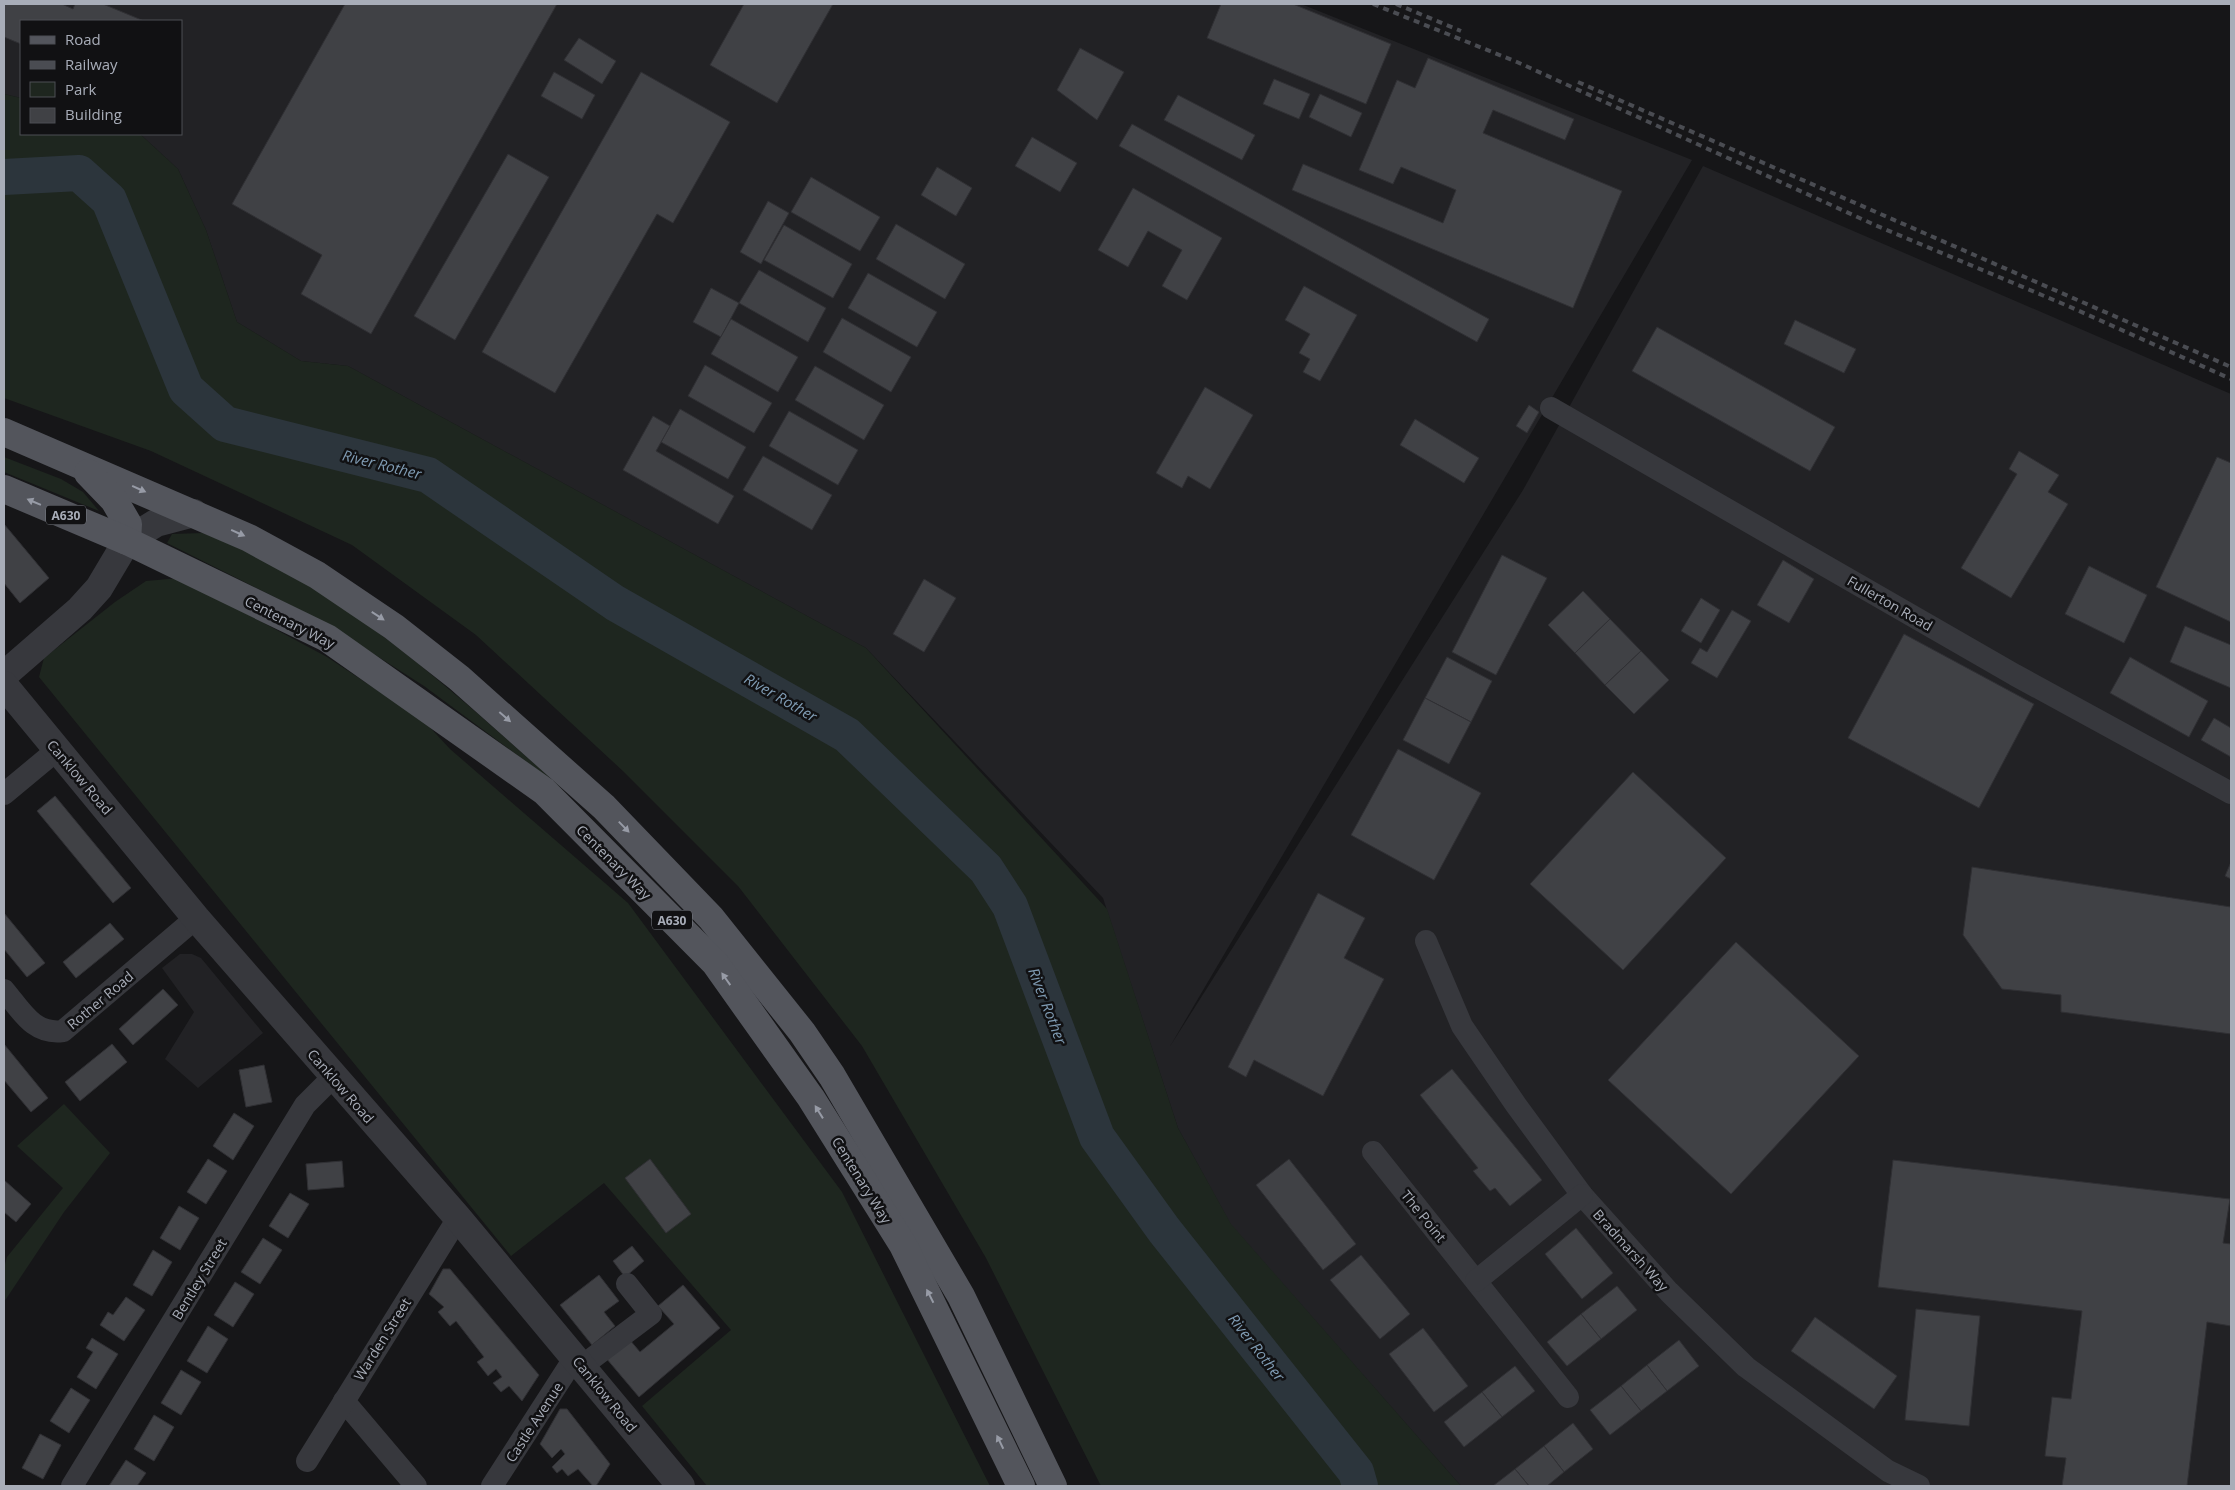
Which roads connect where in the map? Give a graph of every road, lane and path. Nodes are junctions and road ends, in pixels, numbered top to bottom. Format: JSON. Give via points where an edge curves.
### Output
{"nodes":[{"id":1,"x":1551,"y":408,"type":"dead end"},
{"id":2,"x":4,"y":432,"type":"edge"},
{"id":3,"x":78,"y":462,"type":"junction"},
{"id":4,"x":4,"y":489,"type":"edge"},
{"id":5,"x":194,"y":513,"type":"junction"},
{"id":6,"x":127,"y":541,"type":"junction"},
{"id":7,"x":4,"y":675,"type":"edge"},
{"id":8,"x":4,"y":684,"type":"edge"},
{"id":9,"x":57,"y":750,"type":"junction"},
{"id":10,"x":2231,"y":793,"type":"edge"},
{"id":11,"x":4,"y":794,"type":"edge"},
{"id":12,"x":196,"y":918,"type":"junction"},
{"id":13,"x":1426,"y":940,"type":"dead end"},
{"id":14,"x":4,"y":990,"type":"edge"},
{"id":15,"x":332,"y":1076,"type":"junction"},
{"id":16,"x":1373,"y":1152,"type":"dead end"},
{"id":17,"x":1582,"y":1195,"type":"junction"},
{"id":18,"x":458,"y":1218,"type":"junction"},
{"id":19,"x":1476,"y":1281,"type":"junction"},
{"id":20,"x":627,"y":1284,"type":"dead end"},
{"id":21,"x":578,"y":1361,"type":"junction"},
{"id":22,"x":1568,"y":1397,"type":"dead end"},
{"id":23,"x":344,"y":1401,"type":"junction"},
{"id":24,"x":307,"y":1461,"type":"dead end"},
{"id":25,"x":1882,"y":1479,"type":"edge"},
{"id":26,"x":72,"y":1486,"type":"edge"},
{"id":27,"x":416,"y":1486,"type":"edge"},
{"id":28,"x":492,"y":1486,"type":"edge"},
{"id":29,"x":681,"y":1486,"type":"edge"},
{"id":30,"x":1021,"y":1486,"type":"edge"},
{"id":31,"x":1053,"y":1486,"type":"edge"},
{"id":32,"x":1918,"y":1486,"type":"edge"}],
"edges":[{"from":1,"to":10,"type":"street","name":"Fullerton Road","via":[[2015,675]]},
{"from":2,"to":3,"type":"main road","number":"A630"},
{"from":3,"to":5,"type":"main road","number":"A630","one_way":true},
{"from":3,"to":6,"type":"main road","via":[[114,500],[128,524]]},
{"from":6,"to":4,"type":"main road","name":"Centenary Way","number":"A630","one_way":true},
{"from":5,"to":6,"type":"street","via":[[156,523]]},
{"from":5,"to":31,"type":"main road","name":"Centenary Way","number":"A630","one_way":true,"via":[[317,575],[394,626],[550,757],[604,807],[710,918],[802,1032],[832,1076],[961,1296]]},
{"from":6,"to":7,"type":"street","via":[[100,588]]},
{"from":30,"to":6,"type":"main road","name":"Centenary Way","number":"A630","one_way":true,"via":[[903,1245],[810,1098],[715,963],[544,791],[327,638]]},
{"from":8,"to":9,"type":"street","name":"Canklow Road"},
{"from":9,"to":11,"type":"street"},
{"from":9,"to":12,"type":"street","name":"Canklow Road"},
{"from":12,"to":14,"type":"street","name":"Rother Road","via":[[63,1031],[45,1031],[36,1026]]},
{"from":12,"to":15,"type":"street","name":"Canklow Road"},
{"from":13,"to":17,"type":"street","name":"Bradmarsh Way","via":[[1462,1026]]},
{"from":15,"to":18,"type":"street","name":"Canklow Road"},
{"from":15,"to":26,"type":"street","name":"Bentley Street","via":[[305,1105]]},
{"from":16,"to":19,"type":"street","name":"The Point"},
{"from":17,"to":19,"type":"street"},
{"from":17,"to":25,"type":"street","name":"Bradmarsh Way","via":[[1669,1292],[1746,1367]]},
{"from":18,"to":21,"type":"street","name":"Canklow Road"},
{"from":18,"to":23,"type":"street","name":"Warden Street"},
{"from":19,"to":22,"type":"street","name":"The Point"},
{"from":20,"to":21,"type":"street","via":[[651,1314]]},
{"from":21,"to":28,"type":"street","name":"Castle Avenue"},
{"from":21,"to":29,"type":"street","name":"Canklow Road"},
{"from":23,"to":24,"type":"street","name":"Warden Street"},
{"from":23,"to":27,"type":"street"},
{"from":25,"to":32,"type":"street","name":"Bradmarsh Way"}]}
